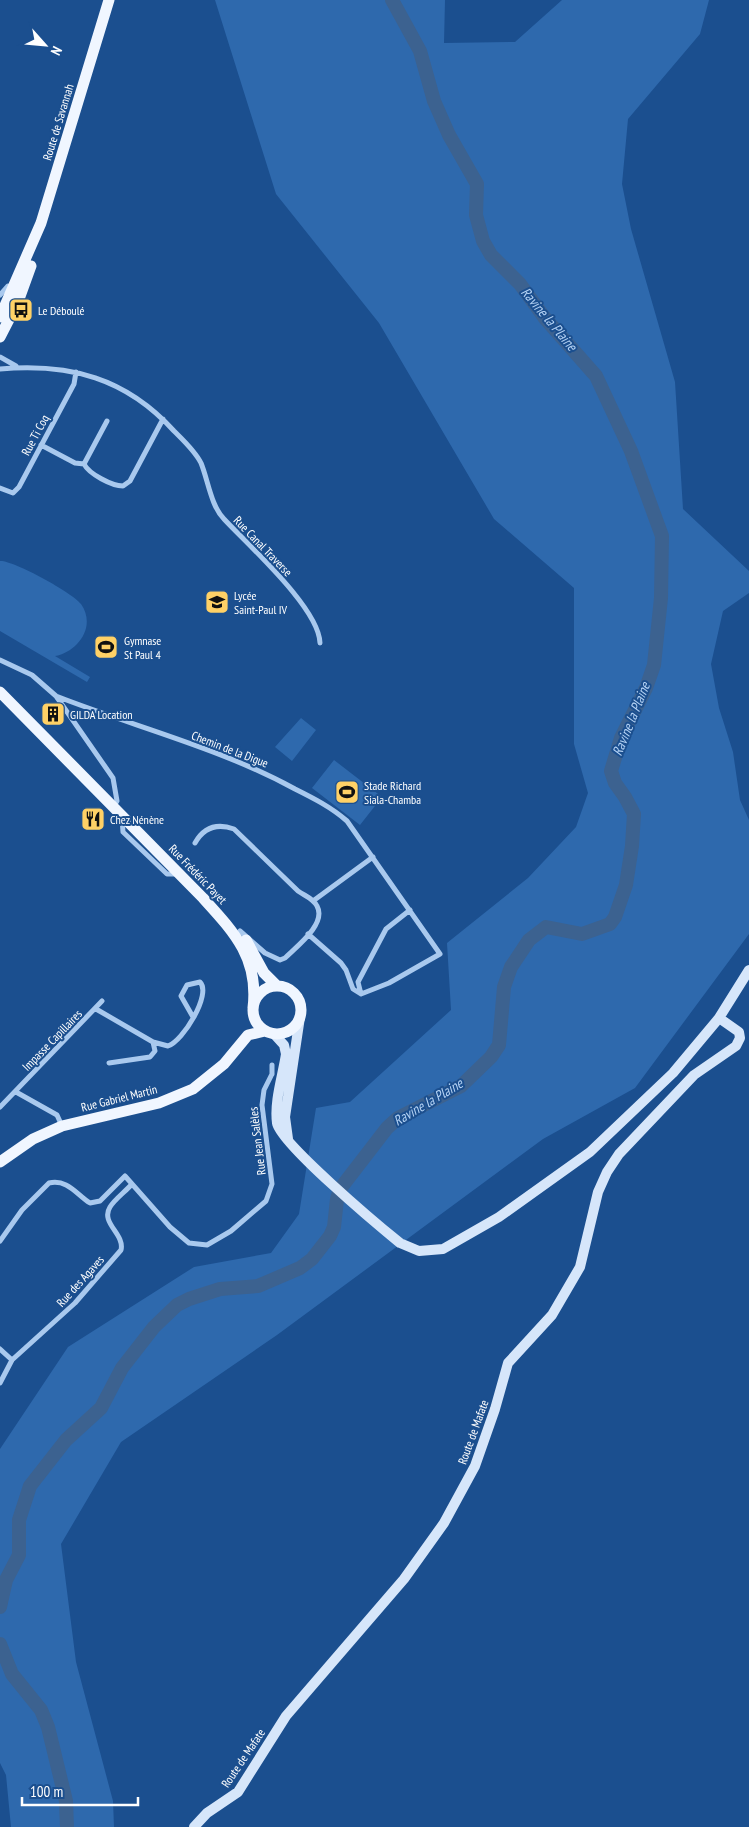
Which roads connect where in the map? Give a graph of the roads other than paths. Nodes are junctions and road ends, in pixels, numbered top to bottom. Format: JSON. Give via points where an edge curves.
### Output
{"nodes":[{"id":1,"x":109,"y":0,"type":"edge"},
{"id":2,"x":41,"y":223,"type":"junction"},
{"id":3,"x":14,"y":288,"type":"junction"},
{"id":4,"x":0,"y":295,"type":"edge"},
{"id":5,"x":0,"y":317,"type":"edge"},
{"id":6,"x":0,"y":336,"type":"edge"},
{"id":7,"x":0,"y":357,"type":"edge"},
{"id":8,"x":19,"y":367,"type":"junction"},
{"id":9,"x":0,"y":368,"type":"edge"},
{"id":10,"x":76,"y":372,"type":"junction"},
{"id":11,"x":163,"y":419,"type":"junction"},
{"id":12,"x":107,"y":421,"type":"dead end"},
{"id":13,"x":41,"y":445,"type":"junction"},
{"id":14,"x":84,"y":464,"type":"junction"},
{"id":15,"x":0,"y":488,"type":"edge"},
{"id":16,"x":320,"y":643,"type":"dead end"},
{"id":17,"x":0,"y":660,"type":"edge"},
{"id":18,"x":0,"y":685,"type":"edge"},
{"id":19,"x":0,"y":692,"type":"edge"},
{"id":20,"x":56,"y":696,"type":"junction"},
{"id":21,"x":115,"y":804,"type":"junction"},
{"id":22,"x":195,"y":843,"type":"dead end"},
{"id":23,"x":373,"y":857,"type":"junction"},
{"id":24,"x":313,"y":901,"type":"junction"},
{"id":25,"x":410,"y":910,"type":"junction"},
{"id":26,"x":240,"y":931,"type":"junction"},
{"id":27,"x":308,"y":934,"type":"junction"},
{"id":28,"x":749,"y":970,"type":"edge"},
{"id":29,"x":358,"y":982,"type":"junction"},
{"id":30,"x":350,"y":985,"type":"junction"},
{"id":31,"x":277,"y":986,"type":"junction"},
{"id":32,"x":361,"y":994,"type":"junction"},
{"id":33,"x":102,"y":1001,"type":"dead end"},
{"id":34,"x":96,"y":1009,"type":"junction"},
{"id":35,"x":253,"y":1010,"type":"junction"},
{"id":36,"x":300,"y":1016,"type":"junction"},
{"id":37,"x":192,"y":1017,"type":"junction"},
{"id":38,"x":719,"y":1018,"type":"junction"},
{"id":39,"x":269,"y":1032,"type":"junction"},
{"id":40,"x":153,"y":1042,"type":"junction"},
{"id":41,"x":235,"y":1048,"type":"junction"},
{"id":42,"x":295,"y":1059,"type":"junction"},
{"id":43,"x":109,"y":1063,"type":"dead end"},
{"id":44,"x":272,"y":1065,"type":"dead end"},
{"id":45,"x":284,"y":1071,"type":"junction"},
{"id":46,"x":272,"y":1074,"type":"junction"},
{"id":47,"x":16,"y":1092,"type":"junction"},
{"id":48,"x":0,"y":1107,"type":"edge"},
{"id":49,"x":62,"y":1126,"type":"junction"},
{"id":50,"x":289,"y":1143,"type":"junction"},
{"id":51,"x":0,"y":1162,"type":"edge"},
{"id":52,"x":132,"y":1184,"type":"junction"},
{"id":53,"x":0,"y":1241,"type":"edge"},
{"id":54,"x":0,"y":1349,"type":"edge"},
{"id":55,"x":12,"y":1360,"type":"junction"},
{"id":56,"x":0,"y":1383,"type":"edge"},
{"id":57,"x":194,"y":1827,"type":"edge"}],
"edges":[{"from":1,"to":2,"type":"main road","name":"Route de Savannah"},
{"from":2,"to":3,"type":"main road"},
{"from":2,"to":6,"type":"main road","via":[[35,256],[18,302]]},
{"from":3,"to":4,"type":"street","via":[[8,286]]},
{"from":3,"to":5,"type":"main road"},
{"from":7,"to":8,"type":"street","name":"Rue Canal Traverse"},
{"from":8,"to":9,"type":"street","name":"Rue Canal Traverse"},
{"from":8,"to":10,"type":"street","name":"Rue Canal Traverse","via":[[51,367]]},
{"from":10,"to":11,"type":"street","name":"Rue Canal Traverse","via":[[117,386],[140,399]]},
{"from":10,"to":13,"type":"street","name":"Rue Ti Coq","via":[[74,384]]},
{"from":11,"to":14,"type":"street","via":[[127,484],[116,485],[87,470]]},
{"from":11,"to":16,"type":"street","name":"Rue Canal Traverse","via":[[200,463],[221,516],[300,599],[320,635]]},
{"from":12,"to":14,"type":"street"},
{"from":13,"to":14,"type":"street","via":[[75,463]]},
{"from":13,"to":15,"type":"street","name":"Rue Ti Coq","via":[[18,490],[13,493]]},
{"from":17,"to":20,"type":"street","name":"Chemin de la Digue","via":[[32,675]]},
{"from":18,"to":21,"type":"main road","name":"Rue Frédéric Payet"},
{"from":19,"to":21,"type":"main road","name":"Rue Frédéric Payet"},
{"from":20,"to":21,"type":"street","name":"Chemin de la Digue","via":[[113,778]]},
{"from":20,"to":23,"type":"street","name":"Chemin de la Digue","via":[[271,776],[334,809],[347,820]]},
{"from":21,"to":26,"type":"main road","name":"Rue Frédéric Payet","via":[[217,904]]},
{"from":21,"to":35,"type":"main road","name":"Rue Frédéric Payet","via":[[122,818],[222,919],[241,945],[255,981]]},
{"from":22,"to":24,"type":"street","via":[[200,834],[211,828],[223,826],[234,830],[298,891]]},
{"from":23,"to":24,"type":"street"},
{"from":23,"to":25,"type":"street","name":"Chemin de la Digue"},
{"from":24,"to":27,"type":"street","via":[[319,919]]},
{"from":25,"to":29,"type":"street","via":[[386,929]]},
{"from":25,"to":32,"type":"street","name":"Chemin de la Digue","via":[[440,954],[389,983]]},
{"from":26,"to":27,"type":"street","via":[[265,953],[280,960]]},
{"from":26,"to":31,"type":"main road","name":"Rue Frédéric Payet","via":[[264,973]]},
{"from":27,"to":30,"type":"street","via":[[341,963]]},
{"from":28,"to":38,"type":"main road"},
{"from":29,"to":30,"type":"street"},
{"from":29,"to":32,"type":"street"},
{"from":30,"to":32,"type":"street"},
{"from":31,"to":35,"type":"main road","via":[[261,992]]},
{"from":31,"to":36,"type":"main road","via":[[293,992],[298,999]]},
{"from":33,"to":34,"type":"street","name":"Impasse Capillaires"},
{"from":34,"to":40,"type":"street"},
{"from":34,"to":47,"type":"street","name":"Impasse Capillaires"},
{"from":35,"to":39,"type":"main road","via":[[258,1025]]},
{"from":35,"to":41,"type":"main road","name":"Rue Gabriel Martin"},
{"from":36,"to":39,"type":"main road","via":[[290,1030],[282,1034]]},
{"from":36,"to":42,"type":"main road"},
{"from":37,"to":37,"type":"street","via":[[204,990],[200,982],[187,985],[181,996]]},
{"from":37,"to":40,"type":"street","via":[[187,1032],[173,1044]]},
{"from":38,"to":50,"type":"main road","via":[[673,1073],[590,1152],[498,1217],[443,1248],[411,1249],[392,1236]]},
{"from":38,"to":57,"type":"main road","name":"Route de Mafate","via":[[742,1033],[736,1046],[683,1085],[619,1154],[607,1172],[598,1192],[580,1268],[552,1315],[508,1363],[475,1466],[444,1524],[404,1579],[286,1716],[238,1792],[207,1813]]},
{"from":39,"to":41,"type":"main road","name":"Rue Gabriel Martin","via":[[248,1035]]},
{"from":39,"to":45,"type":"main road","via":[[286,1049]]},
{"from":40,"to":43,"type":"street","via":[[155,1051],[150,1057]]},
{"from":41,"to":49,"type":"main road","name":"Rue Gabriel Martin","via":[[209,1079],[178,1097]]},
{"from":42,"to":45,"type":"street"},
{"from":42,"to":50,"type":"main road","via":[[285,1117]]},
{"from":44,"to":46,"type":"street"},
{"from":45,"to":46,"type":"street"},
{"from":45,"to":50,"type":"main road","via":[[277,1123],[280,1133]]},
{"from":46,"to":52,"type":"street","name":"Rue Jean Salèles","via":[[264,1090],[262,1106],[272,1184],[266,1201],[231,1231],[207,1245],[188,1243]]},
{"from":47,"to":48,"type":"street","name":"Impasse Capillaires"},
{"from":47,"to":49,"type":"street","via":[[57,1115]]},
{"from":49,"to":51,"type":"main road","name":"Rue Gabriel Martin","via":[[33,1139]]},
{"from":52,"to":53,"type":"street","name":"Rue Jean Salèles","via":[[125,1176],[100,1201],[90,1203],[68,1185],[49,1183],[22,1210]]},
{"from":52,"to":55,"type":"street","name":"Rue des Agaves","via":[[106,1214],[121,1239],[121,1250],[75,1303]]},
{"from":54,"to":55,"type":"street"},
{"from":55,"to":56,"type":"street","name":"Rue des Agaves"}]}
